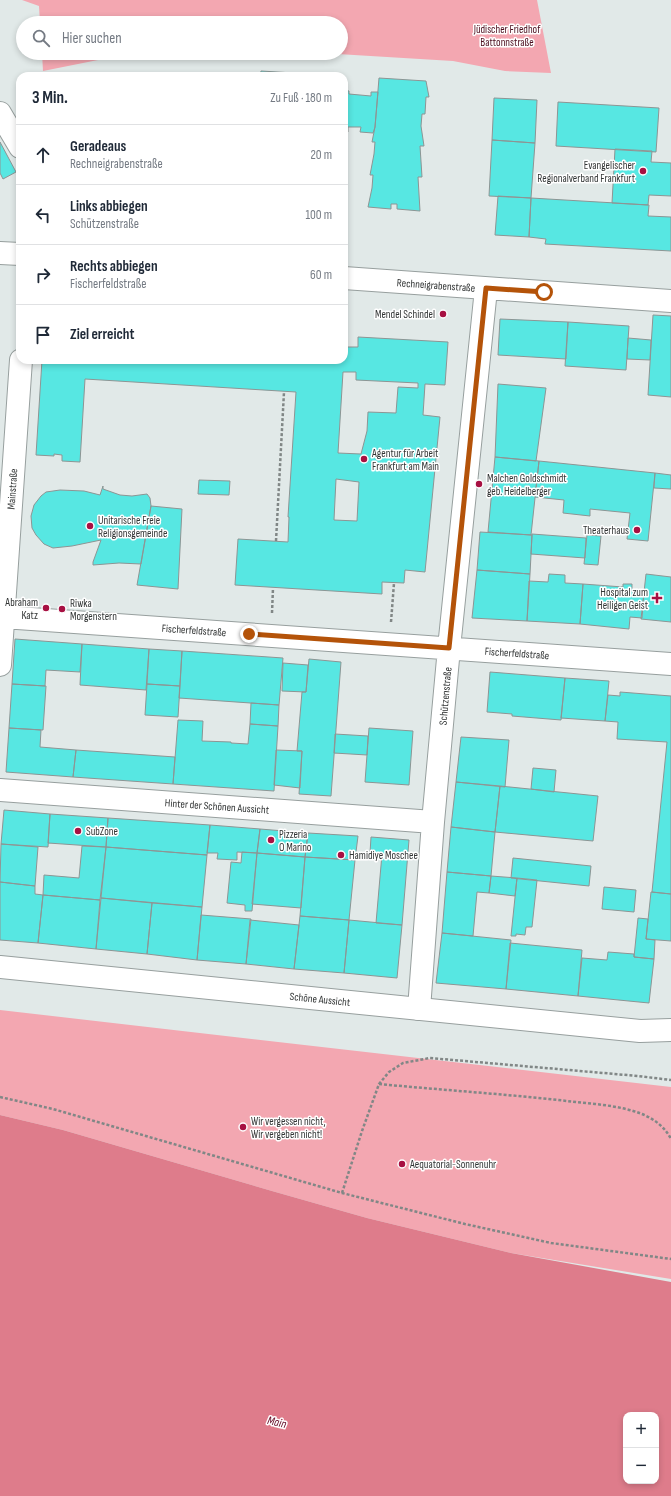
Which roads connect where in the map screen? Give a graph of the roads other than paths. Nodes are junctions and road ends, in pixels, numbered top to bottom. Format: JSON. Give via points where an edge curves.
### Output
{"nodes":[{"id":1,"x":0,"y":113,"type":"edge"},
{"id":2,"x":16,"y":140,"type":"edge"},
{"id":3,"x":0,"y":253,"type":"edge"},
{"id":4,"x":16,"y":254,"type":"edge"},
{"id":5,"x":348,"y":278,"type":"edge"},
{"id":6,"x":486,"y":288,"type":"junction"},
{"id":7,"x":671,"y":301,"type":"edge"},
{"id":8,"x":21,"y":364,"type":"edge"},
{"id":9,"x":4,"y":617,"type":"junction"},
{"id":10,"x":449,"y":648,"type":"junction"},
{"id":11,"x":671,"y":664,"type":"edge"},
{"id":12,"x":0,"y":665,"type":"edge"},
{"id":13,"x":0,"y":790,"type":"edge"},
{"id":14,"x":433,"y":822,"type":"junction"},
{"id":15,"x":0,"y":967,"type":"edge"},
{"id":16,"x":419,"y":1009,"type":"junction"},
{"id":17,"x":671,"y":1030,"type":"edge"},
{"id":18,"x":640,"y":1031,"type":"junction"},
{"id":19,"x":671,"y":1041,"type":"edge"}],
"edges":[{"from":1,"to":2,"type":"street"},
{"from":3,"to":4,"type":"street"},
{"from":5,"to":6,"type":"street","name":"Rechneigrabenstraße"},
{"from":6,"to":7,"type":"street","name":"Rechneigrabenstraße"},
{"from":6,"to":10,"type":"street","name":"Schützenstraße"},
{"from":8,"to":9,"type":"street","name":"Mainstraße"},
{"from":9,"to":10,"type":"street","name":"Fischerfeldstraße"},
{"from":9,"to":12,"type":"street","name":"Mainstraße"},
{"from":10,"to":11,"type":"street","name":"Fischerfeldstraße"},
{"from":10,"to":14,"type":"street","name":"Schützenstraße"},
{"from":13,"to":14,"type":"street","name":"Hinter der Schönen Aussicht"},
{"from":14,"to":16,"type":"street","name":"Schützenstraße"},
{"from":15,"to":16,"type":"street","name":"Schöne Aussicht"},
{"from":16,"to":18,"type":"street","name":"Schöne Aussicht"},
{"from":17,"to":18,"type":"street","name":"Schöne Aussicht"},
{"from":18,"to":19,"type":"street","name":"Schöne Aussicht"}]}
